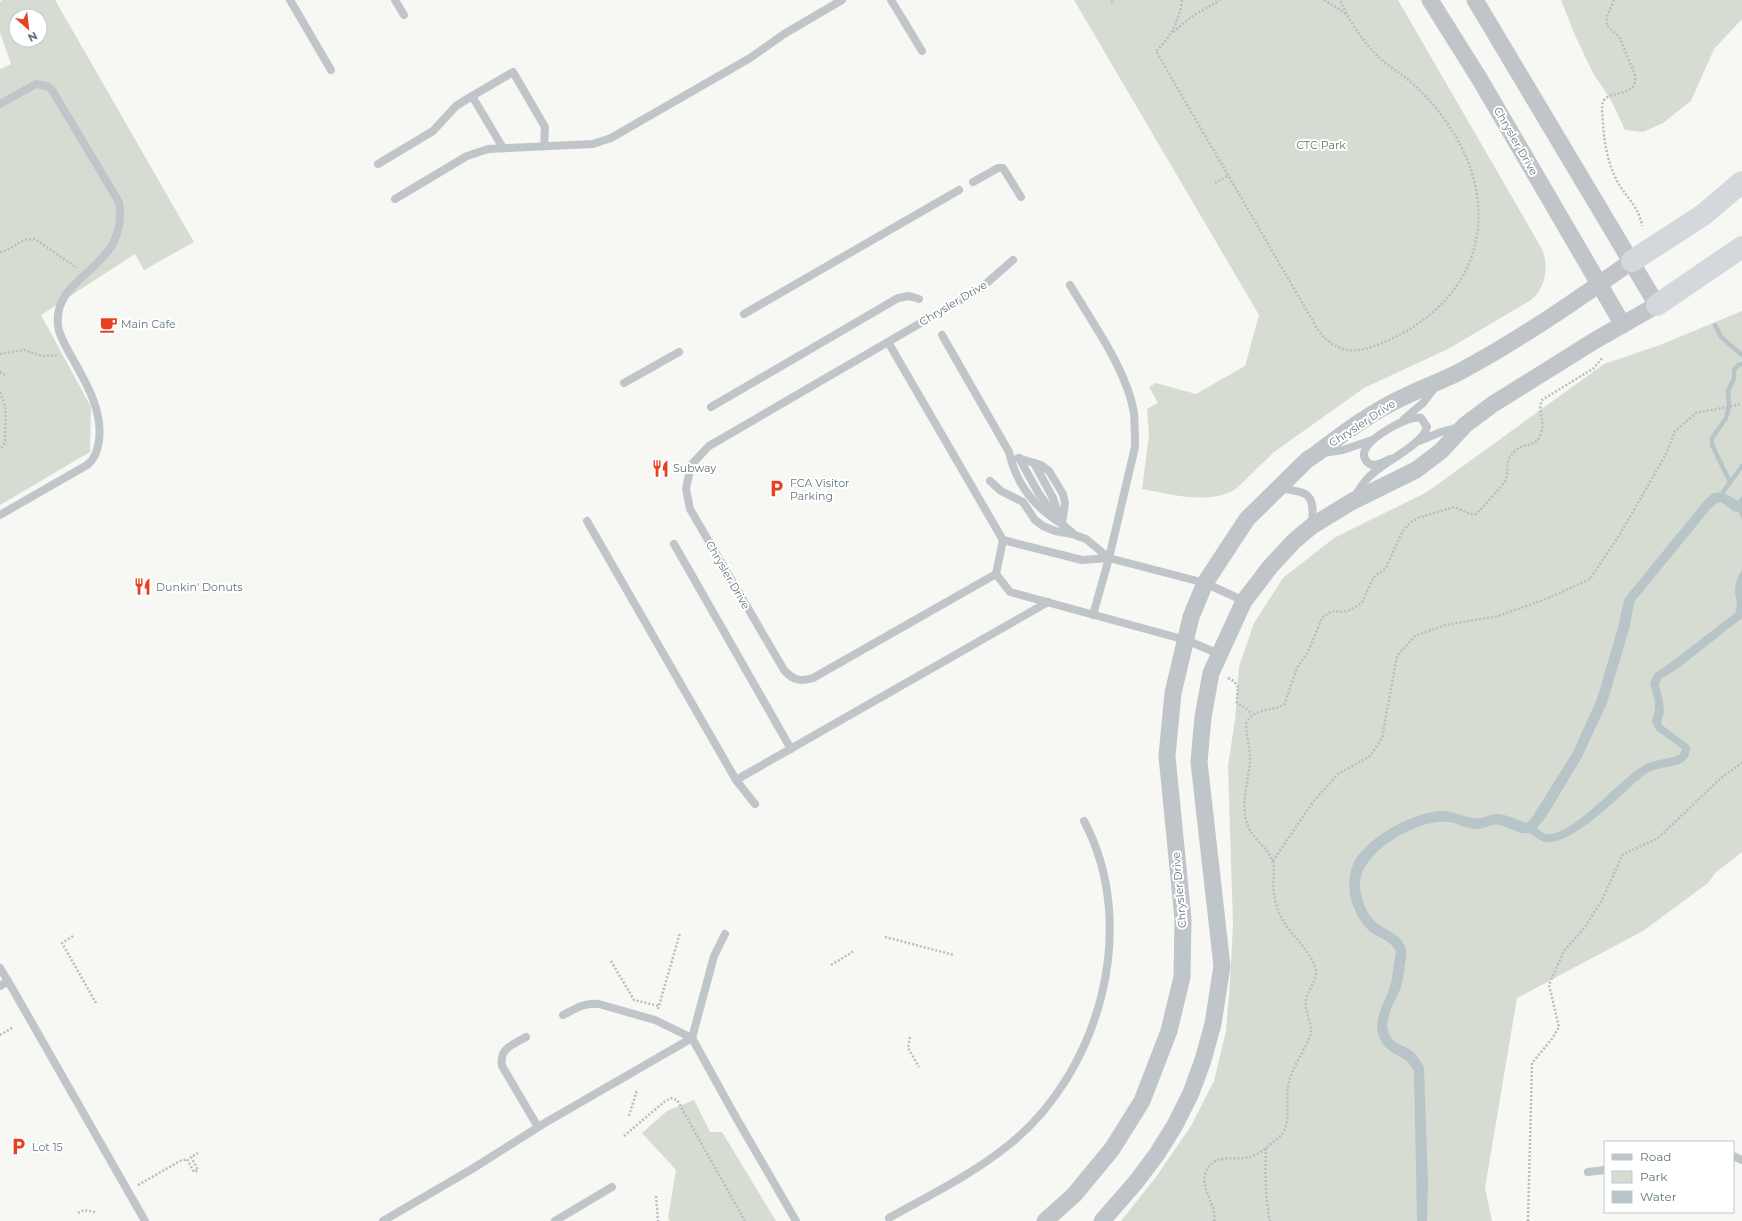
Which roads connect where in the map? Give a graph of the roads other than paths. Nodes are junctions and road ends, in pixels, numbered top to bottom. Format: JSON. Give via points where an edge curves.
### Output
{"nodes":[{"id":1,"x":290,"y":0,"type":"edge"},
{"id":2,"x":395,"y":0,"type":"edge"},
{"id":3,"x":842,"y":0,"type":"edge"},
{"id":4,"x":891,"y":0,"type":"edge"},
{"id":5,"x":1430,"y":0,"type":"edge"},
{"id":6,"x":1475,"y":0,"type":"edge"},
{"id":7,"x":404,"y":15,"type":"dead end"},
{"id":8,"x":922,"y":51,"type":"dead end"},
{"id":9,"x":331,"y":70,"type":"dead end"},
{"id":10,"x":472,"y":96,"type":"junction"},
{"id":11,"x":0,"y":104,"type":"edge"},
{"id":12,"x":544,"y":146,"type":"junction"},
{"id":13,"x":503,"y":148,"type":"junction"},
{"id":14,"x":378,"y":164,"type":"dead end"},
{"id":15,"x":973,"y":182,"type":"dead end"},
{"id":16,"x":1742,"y":182,"type":"edge"},
{"id":17,"x":959,"y":190,"type":"dead end"},
{"id":18,"x":1021,"y":197,"type":"dead end"},
{"id":19,"x":395,"y":199,"type":"dead end"},
{"id":20,"x":1742,"y":247,"type":"edge"},
{"id":21,"x":1013,"y":260,"type":"dead end"},
{"id":22,"x":1632,"y":261,"type":"junction"},
{"id":23,"x":1742,"y":262,"type":"edge"},
{"id":24,"x":1070,"y":285,"type":"dead end"},
{"id":25,"x":1599,"y":285,"type":"junction"},
{"id":26,"x":919,"y":299,"type":"dead end"},
{"id":27,"x":1657,"y":305,"type":"junction"},
{"id":28,"x":744,"y":314,"type":"dead end"},
{"id":29,"x":1623,"y":325,"type":"junction"},
{"id":30,"x":942,"y":335,"type":"dead end"},
{"id":31,"x":888,"y":342,"type":"junction"},
{"id":32,"x":679,"y":352,"type":"dead end"},
{"id":33,"x":1439,"y":382,"type":"junction"},
{"id":34,"x":624,"y":384,"type":"dead end"},
{"id":35,"x":711,"y":407,"type":"dead end"},
{"id":36,"x":1401,"y":422,"type":"junction"},
{"id":37,"x":1465,"y":425,"type":"junction"},
{"id":38,"x":1376,"y":438,"type":"junction"},
{"id":39,"x":1415,"y":443,"type":"junction"},
{"id":40,"x":1009,"y":452,"type":"junction"},
{"id":41,"x":1316,"y":454,"type":"junction"},
{"id":42,"x":1019,"y":458,"type":"junction"},
{"id":43,"x":1390,"y":460,"type":"junction"},
{"id":44,"x":990,"y":481,"type":"dead end"},
{"id":45,"x":1278,"y":488,"type":"junction"},
{"id":46,"x":1351,"y":502,"type":"junction"},
{"id":47,"x":0,"y":515,"type":"edge"},
{"id":48,"x":587,"y":521,"type":"dead end"},
{"id":49,"x":1062,"y":524,"type":"junction"},
{"id":50,"x":1312,"y":526,"type":"junction"},
{"id":51,"x":1075,"y":535,"type":"junction"},
{"id":52,"x":1003,"y":540,"type":"junction"},
{"id":53,"x":674,"y":544,"type":"dead end"},
{"id":54,"x":1109,"y":558,"type":"junction"},
{"id":55,"x":996,"y":574,"type":"junction"},
{"id":56,"x":1204,"y":584,"type":"junction"},
{"id":57,"x":1244,"y":601,"type":"junction"},
{"id":58,"x":1048,"y":602,"type":"junction"},
{"id":59,"x":1092,"y":615,"type":"junction"},
{"id":60,"x":1186,"y":640,"type":"junction"},
{"id":61,"x":1219,"y":654,"type":"junction"},
{"id":62,"x":791,"y":749,"type":"junction"},
{"id":63,"x":736,"y":780,"type":"junction"},
{"id":64,"x":756,"y":804,"type":"dead end"},
{"id":65,"x":1084,"y":821,"type":"dead end"},
{"id":66,"x":725,"y":934,"type":"dead end"},
{"id":67,"x":0,"y":968,"type":"edge"},
{"id":68,"x":8,"y":981,"type":"junction"},
{"id":69,"x":0,"y":986,"type":"edge"},
{"id":70,"x":563,"y":1015,"type":"dead end"},
{"id":71,"x":526,"y":1037,"type":"dead end"},
{"id":72,"x":692,"y":1038,"type":"junction"},
{"id":73,"x":538,"y":1127,"type":"junction"},
{"id":74,"x":1604,"y":1170,"type":"edge"},
{"id":75,"x":1588,"y":1172,"type":"dead end"},
{"id":76,"x":612,"y":1187,"type":"dead end"},
{"id":77,"x":888,"y":1220,"type":"edge"},
{"id":78,"x":145,"y":1221,"type":"edge"},
{"id":79,"x":383,"y":1221,"type":"edge"},
{"id":80,"x":555,"y":1221,"type":"edge"},
{"id":81,"x":796,"y":1221,"type":"edge"},
{"id":82,"x":1045,"y":1221,"type":"edge"},
{"id":83,"x":1102,"y":1221,"type":"edge"}],
"edges":[{"from":1,"to":9,"type":"lane"},
{"from":2,"to":7,"type":"lane"},
{"from":3,"to":12,"type":"lane","via":[[784,34],[750,58],[611,138],[593,144]]},
{"from":4,"to":8,"type":"lane"},
{"from":5,"to":25,"type":"street","name":"Chrysler Drive","via":[[1479,78]]},
{"from":6,"to":22,"type":"street"},
{"from":10,"to":12,"type":"lane","via":[[513,72],[545,127]]},
{"from":10,"to":13,"type":"lane"},
{"from":10,"to":14,"type":"lane","via":[[456,106],[433,132]]},
{"from":11,"to":47,"type":"lane","via":[[36,84],[47,86],[55,94],[119,202],[121,221],[116,240],[110,250],[68,292],[57,316],[58,328],[90,391],[100,423],[96,454],[87,465]]},
{"from":12,"to":13,"type":"lane"},
{"from":13,"to":19,"type":"lane","via":[[483,150],[467,156]]},
{"from":15,"to":18,"type":"lane","via":[[998,168],[1003,168]]},
{"from":16,"to":22,"type":"highway","via":[[1703,215]]},
{"from":17,"to":28,"type":"lane"},
{"from":20,"to":27,"type":"highway"},
{"from":21,"to":31,"type":"lane","name":"Chrysler Drive","via":[[981,288]]},
{"from":22,"to":25,"type":"street","name":"Chrysler Drive"},
{"from":22,"to":27,"type":"street"},
{"from":23,"to":27,"type":"highway"},
{"from":24,"to":54,"type":"lane","via":[[1119,368],[1133,412],[1135,447]]},
{"from":25,"to":29,"type":"street","name":"Chrysler Drive"},
{"from":25,"to":33,"type":"street","name":"Chrysler Drive","via":[[1501,348]]},
{"from":26,"to":35,"type":"lane","via":[[909,296],[898,298]]},
{"from":27,"to":29,"type":"street"},
{"from":29,"to":37,"type":"street","via":[[1504,396]]},
{"from":30,"to":40,"type":"lane"},
{"from":31,"to":52,"type":"lane"},
{"from":31,"to":55,"type":"lane","name":"Chrysler Drive","via":[[709,446],[691,465],[686,489],[690,509],[784,670],[798,681],[813,678]]},
{"from":32,"to":34,"type":"lane"},
{"from":33,"to":36,"type":"lane","via":[[1423,403]]},
{"from":33,"to":41,"type":"street","name":"Chrysler Drive","via":[[1375,412]]},
{"from":36,"to":38,"type":"lane"},
{"from":36,"to":39,"type":"lane","via":[[1416,417],[1425,422],[1426,432]]},
{"from":37,"to":39,"type":"lane"},
{"from":37,"to":46,"type":"street","via":[[1441,451],[1416,470]]},
{"from":38,"to":41,"type":"lane","via":[[1343,450]]},
{"from":38,"to":43,"type":"lane","via":[[1365,449],[1365,460],[1376,465]]},
{"from":39,"to":43,"type":"lane"},
{"from":40,"to":42,"type":"lane"},
{"from":40,"to":49,"type":"lane","via":[[1013,468],[1035,504],[1046,515]]},
{"from":41,"to":45,"type":"street","name":"Chrysler Drive"},
{"from":42,"to":49,"type":"lane","via":[[1039,494]]},
{"from":42,"to":49,"type":"lane","via":[[1046,467],[1050,471],[1063,494],[1065,503]]},
{"from":43,"to":46,"type":"lane","via":[[1368,478]]},
{"from":44,"to":51,"type":"lane","via":[[1001,491],[1023,502],[1035,520],[1043,526]]},
{"from":45,"to":50,"type":"lane","via":[[1308,496],[1313,503]]},
{"from":45,"to":56,"type":"street","name":"Chrysler Drive","via":[[1247,519]]},
{"from":46,"to":50,"type":"street"},
{"from":48,"to":63,"type":"lane"},
{"from":49,"to":51,"type":"lane"},
{"from":50,"to":57,"type":"street","via":[[1270,567]]},
{"from":51,"to":54,"type":"lane","via":[[1086,539]]},
{"from":52,"to":54,"type":"lane","via":[[1082,560]]},
{"from":52,"to":55,"type":"lane"},
{"from":53,"to":62,"type":"lane"},
{"from":54,"to":56,"type":"lane"},
{"from":54,"to":59,"type":"lane"},
{"from":55,"to":58,"type":"lane","via":[[1010,592]]},
{"from":56,"to":57,"type":"lane"},
{"from":56,"to":60,"type":"street","name":"Chrysler Drive","via":[[1191,617]]},
{"from":57,"to":61,"type":"street"},
{"from":58,"to":59,"type":"lane"},
{"from":58,"to":62,"type":"lane"},
{"from":59,"to":60,"type":"lane"},
{"from":60,"to":61,"type":"lane"},
{"from":60,"to":82,"type":"street","name":"Chrysler Drive","via":[[1173,693],[1167,756],[1184,919],[1182,977],[1169,1032],[1142,1101],[1112,1149],[1074,1195]]},
{"from":61,"to":83,"type":"street","via":[[1209,681],[1199,762],[1222,966],[1213,1024],[1204,1060],[1175,1125],[1136,1182]]},
{"from":62,"to":63,"type":"lane"},
{"from":63,"to":64,"type":"lane"},
{"from":65,"to":77,"type":"lane","via":[[1097,848],[1103,871],[1109,919],[1109,945],[1098,1008],[1081,1052],[1057,1093],[1010,1144],[976,1168]]},
{"from":66,"to":72,"type":"lane","via":[[714,956]]},
{"from":67,"to":68,"type":"lane"},
{"from":68,"to":69,"type":"lane"},
{"from":68,"to":78,"type":"lane"},
{"from":70,"to":72,"type":"lane","via":[[584,1004],[599,1004],[655,1020]]},
{"from":71,"to":73,"type":"lane","via":[[505,1050],[501,1058],[502,1066]]},
{"from":72,"to":73,"type":"lane"},
{"from":72,"to":81,"type":"lane"},
{"from":73,"to":79,"type":"lane"},
{"from":74,"to":75,"type":"lane"},
{"from":76,"to":80,"type":"lane"}]}
